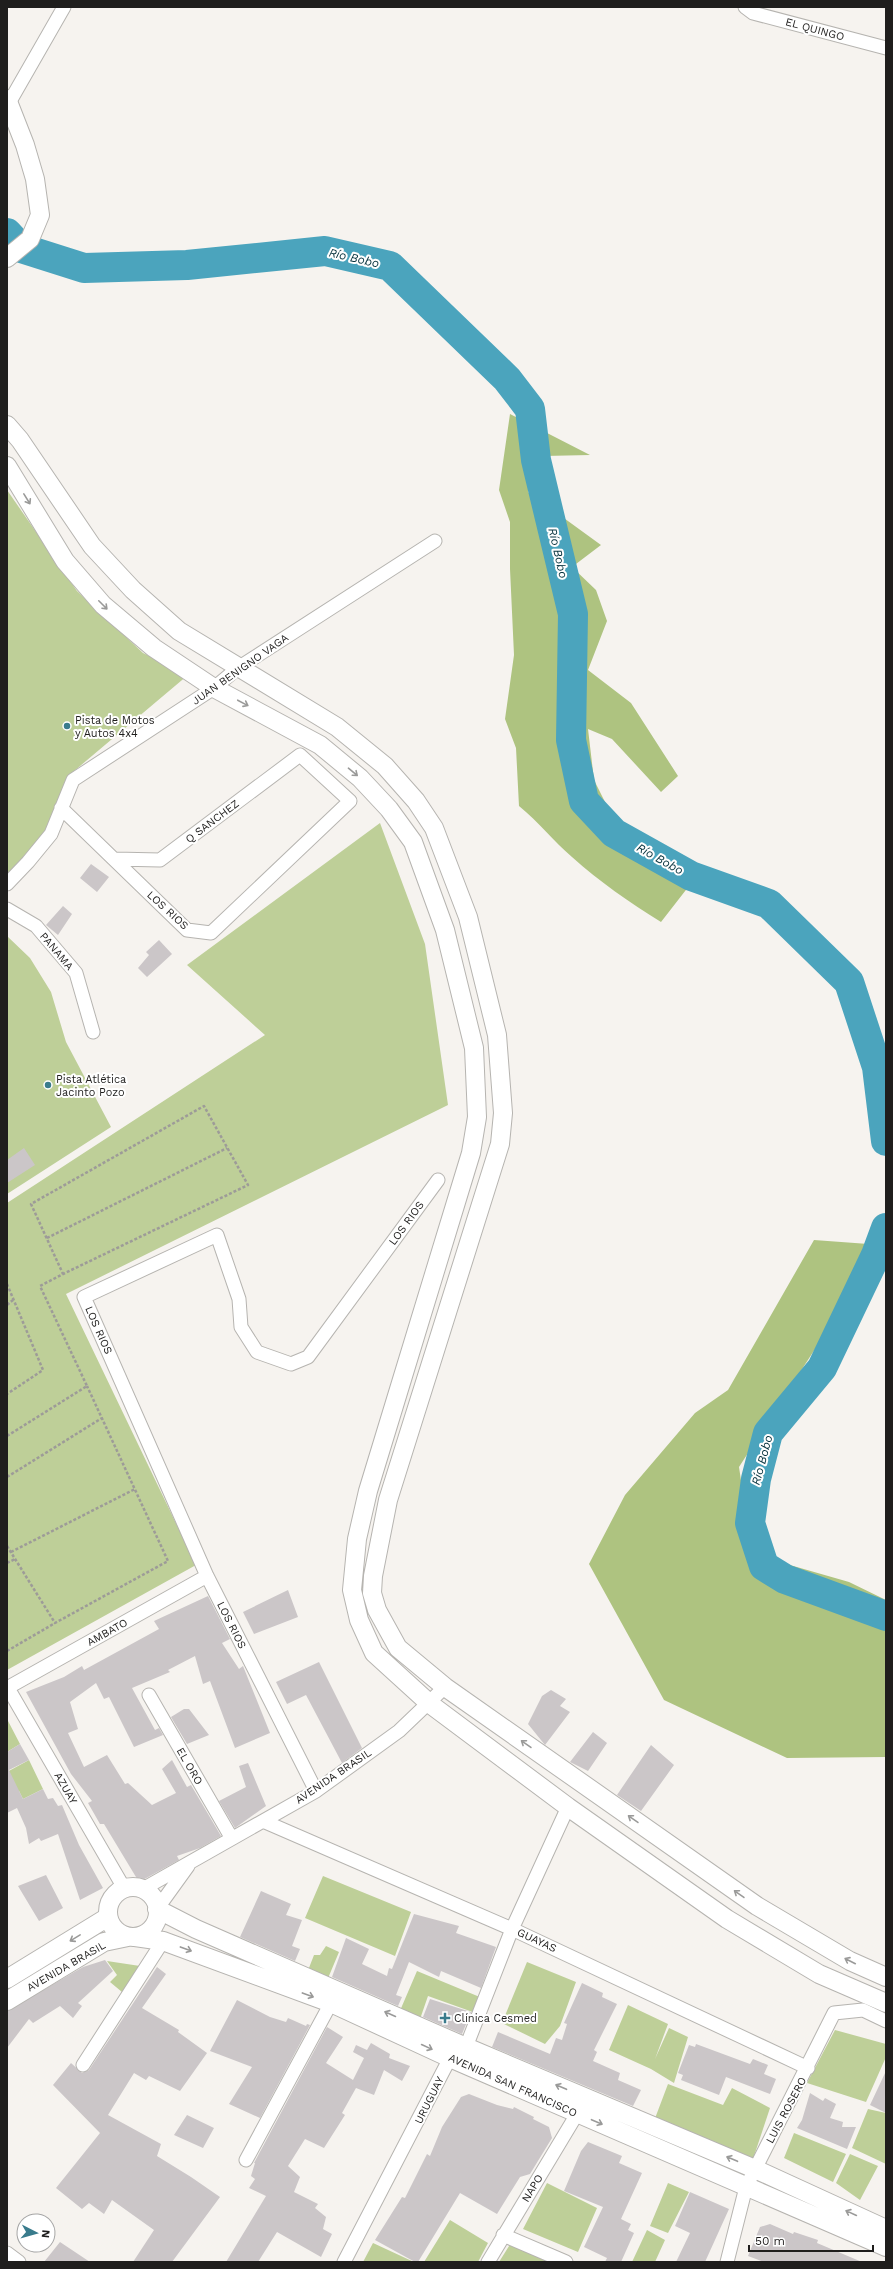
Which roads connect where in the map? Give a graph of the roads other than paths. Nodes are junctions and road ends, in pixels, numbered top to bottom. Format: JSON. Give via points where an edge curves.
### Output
{"nodes":[{"id":1,"x":64,"y":7,"type":"edge"},
{"id":2,"x":745,"y":7,"type":"edge"},
{"id":3,"x":886,"y":48,"type":"edge"},
{"id":4,"x":8,"y":101,"type":"edge"},
{"id":5,"x":10,"y":256,"type":"edge"},
{"id":6,"x":7,"y":425,"type":"edge"},
{"id":7,"x":7,"y":466,"type":"edge"},
{"id":8,"x":435,"y":541,"type":"dead end"},
{"id":9,"x":238,"y":668,"type":"junction"},
{"id":10,"x":214,"y":688,"type":"junction"},
{"id":11,"x":350,"y":801,"type":"joint"},
{"id":12,"x":61,"y":808,"type":"junction"},
{"id":13,"x":114,"y":859,"type":"junction"},
{"id":14,"x":7,"y":884,"type":"edge"},
{"id":15,"x":7,"y":909,"type":"edge"},
{"id":16,"x":93,"y":1032,"type":"dead end"},
{"id":17,"x":438,"y":1180,"type":"dead end"},
{"id":18,"x":207,"y":1576,"type":"junction"},
{"id":19,"x":445,"y":1687,"type":"junction"},
{"id":20,"x":7,"y":1688,"type":"edge"},
{"id":21,"x":149,"y":1695,"type":"dead end"},
{"id":22,"x":430,"y":1704,"type":"junction"},
{"id":23,"x":316,"y":1790,"type":"junction"},
{"id":24,"x":568,"y":1807,"type":"junction"},
{"id":25,"x":263,"y":1820,"type":"junction"},
{"id":26,"x":231,"y":1837,"type":"junction"},
{"id":27,"x":191,"y":1863,"type":"junction"},
{"id":28,"x":124,"y":1888,"type":"junction"},
{"id":29,"x":143,"y":1889,"type":"junction"},
{"id":30,"x":158,"y":1909,"type":"junction"},
{"id":31,"x":108,"y":1917,"type":"junction"},
{"id":32,"x":512,"y":1929,"type":"junction"},
{"id":33,"x":131,"y":1937,"type":"junction"},
{"id":34,"x":163,"y":1941,"type":"junction"},
{"id":35,"x":886,"y":1977,"type":"edge"},
{"id":36,"x":7,"y":1978,"type":"edge"},
{"id":37,"x":7,"y":2001,"type":"edge"},
{"id":38,"x":886,"y":2003,"type":"edge"},
{"id":39,"x":332,"y":2004,"type":"junction"},
{"id":40,"x":886,"y":2021,"type":"edge"},
{"id":41,"x":466,"y":2047,"type":"junction"},
{"id":42,"x":450,"y":2058,"type":"junction"},
{"id":43,"x":83,"y":2065,"type":"dead end"},
{"id":44,"x":808,"y":2068,"type":"junction"},
{"id":45,"x":577,"y":2114,"type":"junction"},
{"id":46,"x":246,"y":2160,"type":"dead end"},
{"id":47,"x":755,"y":2169,"type":"junction"},
{"id":48,"x":746,"y":2187,"type":"junction"},
{"id":49,"x":886,"y":2229,"type":"edge"},
{"id":50,"x":504,"y":2235,"type":"junction"},
{"id":51,"x":886,"y":2247,"type":"edge"},
{"id":52,"x":7,"y":2253,"type":"edge"},
{"id":53,"x":19,"y":2262,"type":"edge"},
{"id":54,"x":344,"y":2262,"type":"edge"},
{"id":55,"x":488,"y":2262,"type":"edge"},
{"id":56,"x":566,"y":2262,"type":"edge"},
{"id":57,"x":727,"y":2262,"type":"edge"}],
"edges":[{"from":1,"to":4,"type":"street"},
{"from":2,"to":3,"type":"street","name":"EL QUINGO","via":[[753,13]]},
{"from":4,"to":5,"type":"main road","via":[[35,179],[40,215],[30,238]]},
{"from":6,"to":9,"type":"main road","via":[[20,440],[92,546],[133,590],[179,631]]},
{"from":7,"to":10,"type":"main road","one_way":true,"via":[[65,561],[103,605],[154,648]]},
{"from":8,"to":9,"type":"street","name":"JUAN BENIGNO VAGA"},
{"from":9,"to":10,"type":"street","name":"JUAN BENIGNO VAGA"},
{"from":9,"to":19,"type":"main road","via":[[337,727],[385,766],[416,801],[434,828],[468,917],[497,1035],[503,1113],[500,1144],[388,1500],[373,1576],[372,1593],[398,1648]]},
{"from":10,"to":12,"type":"street","name":"JUAN BENIGNO VAGA","via":[[72,780]]},
{"from":10,"to":22,"type":"main road","one_way":true,"via":[[320,745],[360,778],[389,809],[413,842],[444,930],[474,1048],[477,1117],[471,1153],[368,1491],[356,1538],[352,1590],[359,1620],[374,1653]]},
{"from":11,"to":13,"type":"street","name":"Q SANCHEZ","via":[[300,755],[160,860]]},
{"from":11,"to":13,"type":"street","name":"LOS RIOS","via":[[210,932],[187,930]]},
{"from":12,"to":13,"type":"street","name":"LOS RIOS"},
{"from":12,"to":14,"type":"street","via":[[51,834]]},
{"from":15,"to":16,"type":"street","name":"PANAMA","via":[[36,926],[76,974]]},
{"from":17,"to":18,"type":"street","name":"LOS RIOS","via":[[308,1357],[291,1364],[257,1352],[241,1327],[239,1299],[218,1235],[84,1297]]},
{"from":18,"to":20,"type":"street","name":"AMBATO"},
{"from":18,"to":23,"type":"street","name":"LOS RIOS"},
{"from":19,"to":22,"type":"street","name":"AVENIDA BRASIL"},
{"from":35,"to":19,"type":"main road","one_way":true,"via":[[850,1961],[757,1906]]},
{"from":20,"to":28,"type":"street","name":"AZUAY"},
{"from":21,"to":26,"type":"street","name":"EL ORO"},
{"from":22,"to":23,"type":"street","name":"AVENIDA BRASIL","via":[[399,1731]]},
{"from":22,"to":24,"type":"main road"},
{"from":23,"to":25,"type":"street","name":"AVENIDA BRASIL"},
{"from":24,"to":32,"type":"street"},
{"from":24,"to":38,"type":"main road","via":[[726,1919],[819,1974]]},
{"from":25,"to":26,"type":"street","name":"AVENIDA BRASIL"},
{"from":25,"to":32,"type":"street","name":"GUAYAS"},
{"from":26,"to":27,"type":"street","name":"AVENIDA BRASIL"},
{"from":27,"to":29,"type":"street","name":"AVENIDA BRASIL"},
{"from":27,"to":30,"type":"street","name":"AVENIDA BRASIL"},
{"from":28,"to":29,"type":"main road"},
{"from":28,"to":31,"type":"main road","via":[[109,1903]]},
{"from":29,"to":30,"type":"main road","via":[[150,1894]]},
{"from":30,"to":33,"type":"main road","via":[[150,1931]]},
{"from":41,"to":30,"type":"main road","name":"AVENIDA SAN FRANCISCO","one_way":true,"via":[[196,1929]]},
{"from":31,"to":33,"type":"main road","via":[[115,1930]]},
{"from":31,"to":36,"type":"main road","name":"AVENIDA BRASIL","one_way":true},
{"from":32,"to":41,"type":"street"},
{"from":32,"to":44,"type":"street","name":"GUAYAS"},
{"from":33,"to":34,"type":"main road","name":"AVENIDA SAN FRANCISCO"},
{"from":33,"to":37,"type":"main road","name":"AVENIDA BRASIL","via":[[104,1942]]},
{"from":34,"to":39,"type":"main road","name":"AVENIDA SAN FRANCISCO","one_way":true},
{"from":34,"to":43,"type":"street"},
{"from":39,"to":42,"type":"main road","name":"AVENIDA SAN FRANCISCO","one_way":true},
{"from":39,"to":46,"type":"street"},
{"from":40,"to":44,"type":"street","name":"LUIS ROSERO","via":[[862,2010],[834,2013]]},
{"from":41,"to":42,"type":"street","name":"URUGUAY"},
{"from":47,"to":41,"type":"main road","name":"AVENIDA SAN FRANCISCO","one_way":true},
{"from":42,"to":45,"type":"main road","name":"AVENIDA SAN FRANCISCO"},
{"from":42,"to":54,"type":"street","name":"URUGUAY"},
{"from":44,"to":47,"type":"street","name":"LUIS ROSERO"},
{"from":45,"to":48,"type":"main road","name":"AVENIDA SAN FRANCISCO","one_way":true},
{"from":45,"to":50,"type":"street","name":"NAPO"},
{"from":47,"to":48,"type":"street","name":"LUIS ROSERO"},
{"from":49,"to":47,"type":"main road","name":"AVENIDA SAN FRANCISCO","one_way":true},
{"from":48,"to":51,"type":"main road","name":"AVENIDA SAN FRANCISCO"},
{"from":48,"to":57,"type":"street","name":"LUIS ROSERO"},
{"from":50,"to":55,"type":"street","name":"NAPO"},
{"from":50,"to":56,"type":"street"},
{"from":52,"to":53,"type":"street"}]}
